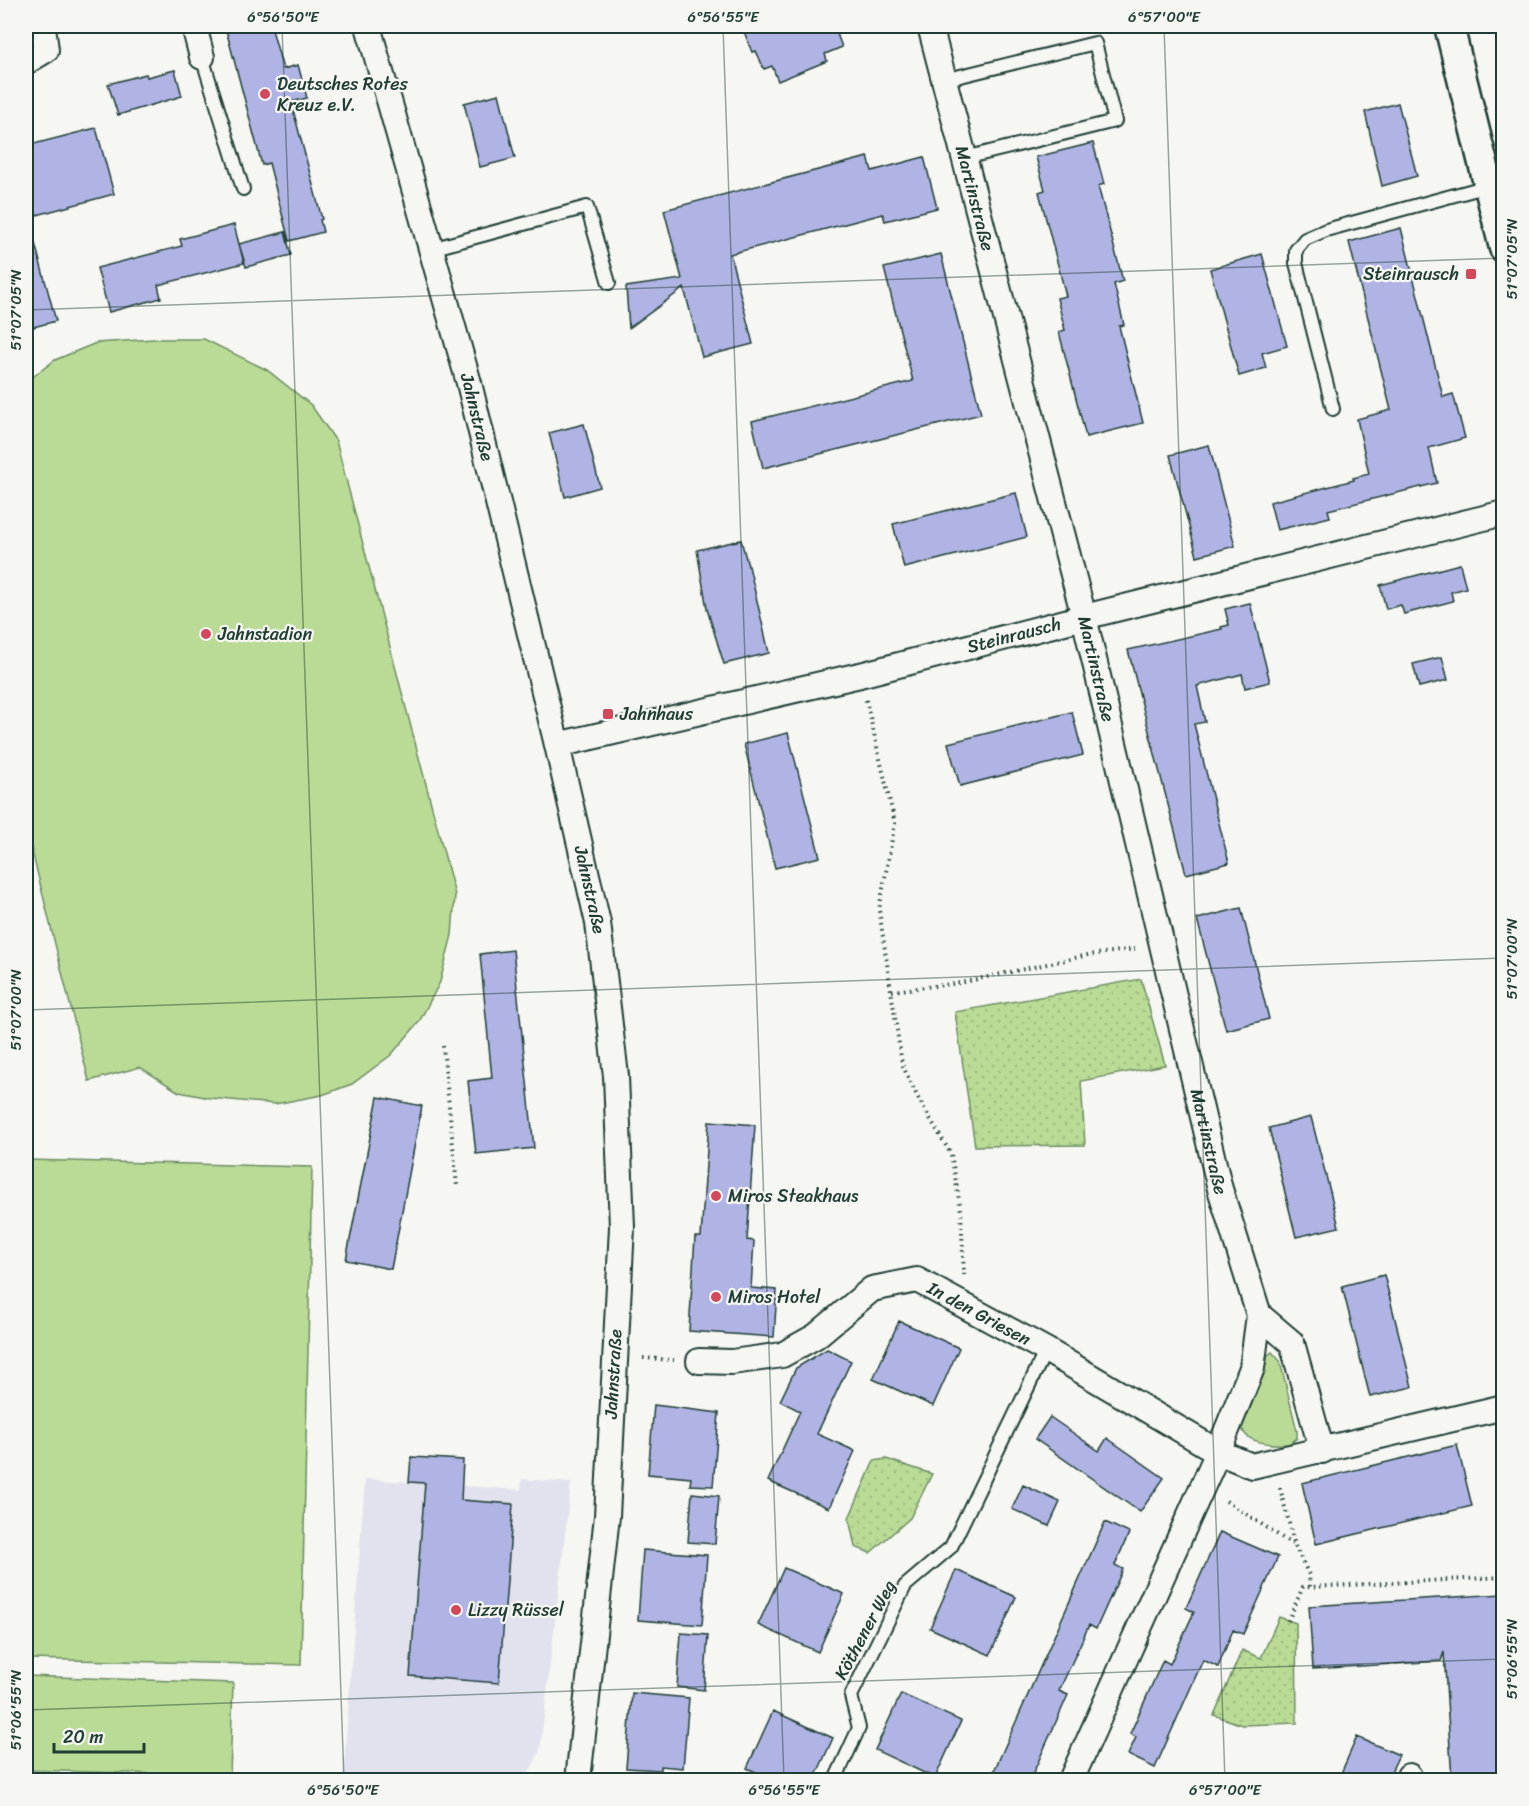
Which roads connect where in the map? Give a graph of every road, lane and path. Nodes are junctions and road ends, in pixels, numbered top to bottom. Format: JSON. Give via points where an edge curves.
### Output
{"nodes":[{"id":1,"x":43,"y":26,"type":"edge"},
{"id":2,"x":194,"y":26,"type":"edge"},
{"id":3,"x":368,"y":26,"type":"edge"},
{"id":4,"x":930,"y":26,"type":"edge"},
{"id":5,"x":1449,"y":26,"type":"edge"},
{"id":6,"x":202,"y":57,"type":"joint"},
{"id":7,"x":26,"y":62,"type":"edge"},
{"id":8,"x":944,"y":80,"type":"junction"},
{"id":9,"x":964,"y":158,"type":"junction"},
{"id":10,"x":1488,"y":186,"type":"junction"},
{"id":11,"x":243,"y":189,"type":"dead end"},
{"id":12,"x":1503,"y":248,"type":"edge"},
{"id":13,"x":431,"y":249,"type":"junction"},
{"id":14,"x":609,"y":283,"type":"dead end"},
{"id":15,"x":1333,"y":409,"type":"dead end"},
{"id":16,"x":1503,"y":513,"type":"edge"},
{"id":17,"x":1084,"y":616,"type":"junction"},
{"id":18,"x":860,"y":675,"type":"junction"},
{"id":19,"x":557,"y":745,"type":"junction"},
{"id":20,"x":1162,"y":943,"type":"junction"},
{"id":21,"x":892,"y":991,"type":"junction"},
{"id":22,"x":443,"y":1046,"type":"dead end"},
{"id":23,"x":457,"y":1186,"type":"dead end"},
{"id":24,"x":965,"y":1306,"type":"junction"},
{"id":25,"x":1259,"y":1315,"type":"junction"},
{"id":26,"x":1046,"y":1350,"type":"junction"},
{"id":27,"x":614,"y":1357,"type":"junction"},
{"id":28,"x":699,"y":1361,"type":"joint"},
{"id":29,"x":1503,"y":1407,"type":"edge"},
{"id":30,"x":1322,"y":1450,"type":"junction"},
{"id":31,"x":1218,"y":1452,"type":"junction"},
{"id":32,"x":1273,"y":1461,"type":"junction"},
{"id":33,"x":1202,"y":1486,"type":"junction"},
{"id":34,"x":1295,"y":1546,"type":"junction"},
{"id":35,"x":1503,"y":1577,"type":"edge"},
{"id":36,"x":1310,"y":1587,"type":"junction"},
{"id":37,"x":1288,"y":1621,"type":"dead end"},
{"id":38,"x":578,"y":1780,"type":"edge"},
{"id":39,"x":835,"y":1780,"type":"edge"},
{"id":40,"x":1071,"y":1780,"type":"edge"}],
"edges":[{"from":1,"to":7,"type":"street","via":[[46,50]]},
{"from":2,"to":6,"type":"street"},
{"from":3,"to":13,"type":"street","name":"Jahnstraße"},
{"from":4,"to":8,"type":"street","name":"Martinstraße"},
{"from":5,"to":10,"type":"street"},
{"from":6,"to":11,"type":"lane"},
{"from":8,"to":9,"type":"street","name":"Martinstraße"},
{"from":8,"to":9,"type":"lane","via":[[1095,44],[1115,121]]},
{"from":9,"to":17,"type":"street","name":"Martinstraße"},
{"from":10,"to":12,"type":"street"},
{"from":10,"to":15,"type":"lane","via":[[1326,231],[1305,239],[1296,250]]},
{"from":13,"to":14,"type":"lane","via":[[587,207]]},
{"from":13,"to":19,"type":"street","name":"Jahnstraße","via":[[469,383]]},
{"from":16,"to":17,"type":"street","name":"Steinrausch"},
{"from":17,"to":18,"type":"street","name":"Steinrausch"},
{"from":17,"to":20,"type":"street","name":"Martinstraße"},
{"from":18,"to":19,"type":"street","name":"Steinrausch"},
{"from":18,"to":21,"type":"path","via":[[896,823],[879,910]]},
{"from":19,"to":27,"type":"street","name":"Jahnstraße","via":[[598,923],[616,1076],[622,1227]]},
{"from":20,"to":21,"type":"path","via":[[960,983]]},
{"from":20,"to":25,"type":"street","name":"Martinstraße","via":[[1220,1189]]},
{"from":21,"to":24,"type":"path","via":[[902,1064],[951,1154],[961,1211]]},
{"from":22,"to":23,"type":"path"},
{"from":24,"to":26,"type":"street","name":"In den Griesen"},
{"from":24,"to":28,"type":"street","name":"In den Griesen","via":[[917,1280],[872,1289],[816,1336],[782,1355],[732,1362]]},
{"from":25,"to":30,"type":"street","via":[[1292,1343]]},
{"from":25,"to":31,"type":"street","name":"Martinstraße","via":[[1252,1368]]},
{"from":26,"to":31,"type":"street","name":"In den Griesen"},
{"from":26,"to":39,"type":"lane","name":"Köthener Weg","via":[[951,1547],[905,1586],[851,1696],[859,1728]]},
{"from":27,"to":28,"type":"path"},
{"from":27,"to":38,"type":"street","name":"Jahnstraße","via":[[607,1516]]},
{"from":29,"to":30,"type":"street","name":"In den Griesen"},
{"from":30,"to":32,"type":"street","name":"In den Griesen"},
{"from":31,"to":32,"type":"street","name":"In den Griesen","via":[[1252,1466]]},
{"from":31,"to":33,"type":"street"},
{"from":32,"to":34,"type":"path"},
{"from":33,"to":34,"type":"path"},
{"from":33,"to":40,"type":"street"},
{"from":34,"to":36,"type":"path","via":[[1309,1575]]},
{"from":35,"to":36,"type":"path"},
{"from":36,"to":37,"type":"path","via":[[1304,1587]]}]}
